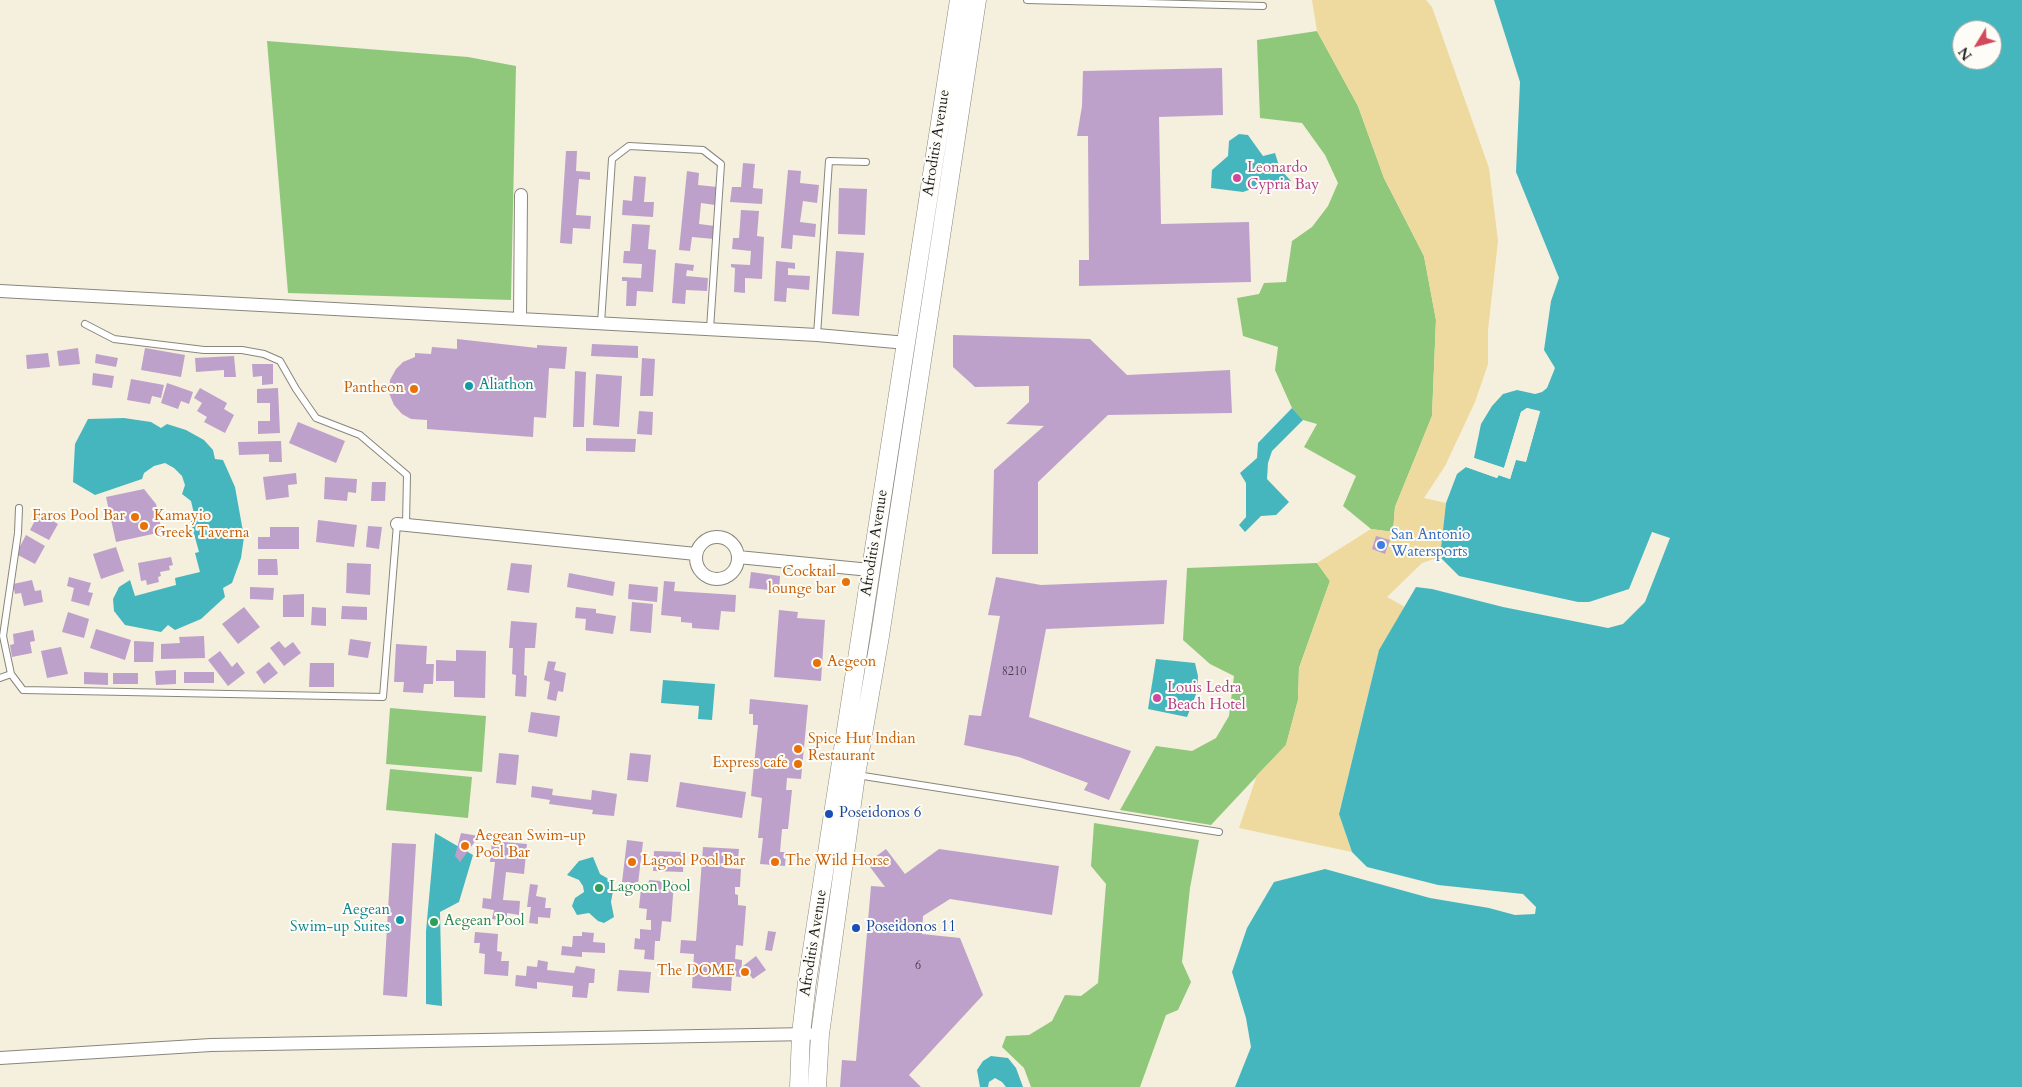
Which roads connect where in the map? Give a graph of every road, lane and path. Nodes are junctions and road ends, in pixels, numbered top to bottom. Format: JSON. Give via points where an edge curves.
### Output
{"nodes":[{"id":1,"x":959,"y":0,"type":"edge"},
{"id":2,"x":977,"y":0,"type":"edge"},
{"id":3,"x":1027,"y":0,"type":"edge"},
{"id":4,"x":1263,"y":6,"type":"dead end"},
{"id":5,"x":866,"y":162,"type":"dead end"},
{"id":6,"x":521,"y":195,"type":"dead end"},
{"id":7,"x":0,"y":291,"type":"edge"},
{"id":8,"x":520,"y":319,"type":"junction"},
{"id":9,"x":601,"y":323,"type":"junction"},
{"id":10,"x":85,"y":324,"type":"dead end"},
{"id":11,"x":710,"y":329,"type":"junction"},
{"id":12,"x":817,"y":335,"type":"junction"},
{"id":13,"x":907,"y":343,"type":"junction"},
{"id":14,"x":19,"y":508,"type":"dead end"},
{"id":15,"x":401,"y":524,"type":"junction"},
{"id":16,"x":696,"y":554,"type":"junction"},
{"id":17,"x":738,"y":557,"type":"junction"},
{"id":18,"x":870,"y":570,"type":"junction"},
{"id":19,"x":12,"y":674,"type":"junction"},
{"id":20,"x":0,"y":678,"type":"edge"},
{"id":21,"x":856,"y":775,"type":"junction"},
{"id":22,"x":1219,"y":832,"type":"dead end"},
{"id":23,"x":801,"y":1034,"type":"junction"},
{"id":24,"x":820,"y":1034,"type":"junction"},
{"id":25,"x":0,"y":1058,"type":"edge"},
{"id":26,"x":799,"y":1087,"type":"edge"},
{"id":27,"x":817,"y":1087,"type":"edge"}],
"edges":[{"from":1,"to":13,"type":"main road","name":"Afroditis Avenue"},
{"from":2,"to":21,"type":"main road","name":"Afroditis Avenue"},
{"from":3,"to":4,"type":"lane"},
{"from":5,"to":12,"type":"lane","via":[[829,161]]},
{"from":6,"to":8,"type":"street"},
{"from":7,"to":8,"type":"street"},
{"from":8,"to":9,"type":"street"},
{"from":9,"to":11,"type":"street"},
{"from":9,"to":11,"type":"lane","via":[[612,159],[629,146],[694,149],[703,150],[721,164]]},
{"from":10,"to":15,"type":"lane","via":[[114,339],[204,350],[242,350],[280,361],[316,418],[360,435],[407,475]]},
{"from":11,"to":12,"type":"street"},
{"from":12,"to":13,"type":"street"},
{"from":13,"to":18,"type":"main road","name":"Afroditis Avenue"},
{"from":14,"to":19,"type":"lane","via":[[3,636]]},
{"from":15,"to":16,"type":"street"},
{"from":15,"to":19,"type":"lane","via":[[383,697],[23,690]]},
{"from":16,"to":17,"type":"street","via":[[704,542],[715,537],[732,544]]},
{"from":16,"to":17,"type":"street","via":[[700,570],[716,580],[733,572]]},
{"from":17,"to":18,"type":"street"},
{"from":18,"to":23,"type":"main road","name":"Afroditis Avenue"},
{"from":19,"to":20,"type":"lane"},
{"from":21,"to":22,"type":"lane"},
{"from":21,"to":24,"type":"main road","name":"Afroditis Avenue"},
{"from":23,"to":24,"type":"street"},
{"from":23,"to":25,"type":"street","via":[[211,1045]]},
{"from":23,"to":26,"type":"main road","name":"Afroditis Avenue"},
{"from":24,"to":27,"type":"main road","name":"Afroditis Avenue"}]}
